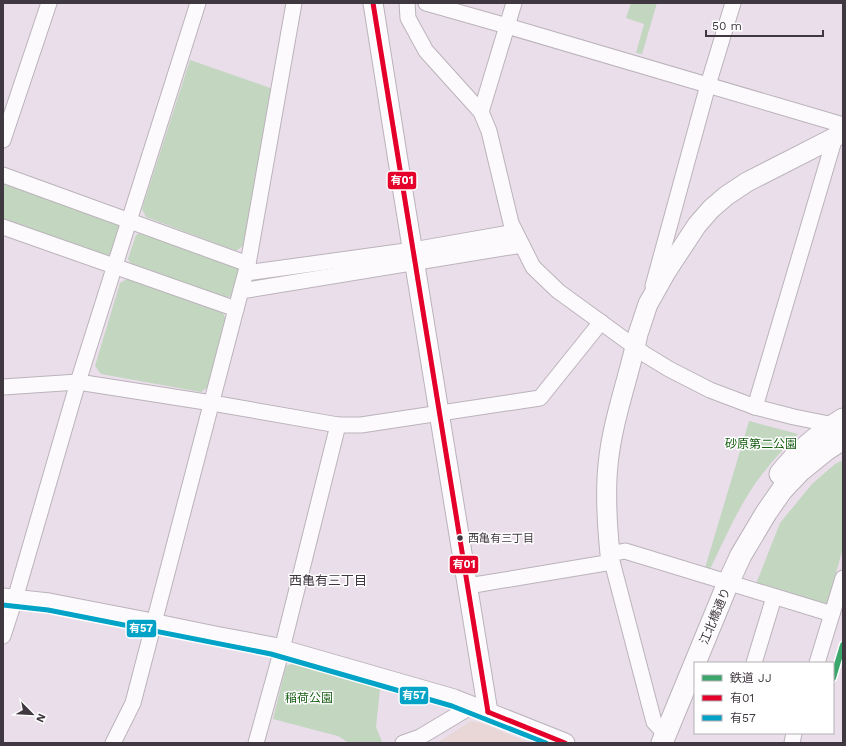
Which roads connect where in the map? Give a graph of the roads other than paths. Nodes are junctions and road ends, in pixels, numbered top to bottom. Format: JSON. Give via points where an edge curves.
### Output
{"nodes":[{"id":1,"x":49,"y":3,"type":"edge"},
{"id":2,"x":198,"y":3,"type":"edge"},
{"id":3,"x":294,"y":3,"type":"edge"},
{"id":4,"x":373,"y":3,"type":"edge"},
{"id":5,"x":407,"y":3,"type":"edge"},
{"id":6,"x":426,"y":3,"type":"edge"},
{"id":7,"x":514,"y":3,"type":"edge"},
{"id":8,"x":734,"y":3,"type":"edge"},
{"id":9,"x":506,"y":26,"type":"junction"},
{"id":10,"x":708,"y":85,"type":"junction"},
{"id":11,"x":481,"y":112,"type":"junction"},
{"id":12,"x":840,"y":132,"type":"edge"},
{"id":13,"x":3,"y":140,"type":"edge"},
{"id":14,"x":3,"y":175,"type":"edge"},
{"id":15,"x":130,"y":221,"type":"junction"},
{"id":16,"x":3,"y":227,"type":"edge"},
{"id":17,"x":515,"y":232,"type":"junction"},
{"id":18,"x":522,"y":245,"type":"junction"},
{"id":19,"x":414,"y":256,"type":"junction"},
{"id":20,"x":115,"y":267,"type":"junction"},
{"id":21,"x":247,"y":269,"type":"junction"},
{"id":22,"x":241,"y":291,"type":"junction"},
{"id":23,"x":648,"y":304,"type":"junction"},
{"id":24,"x":236,"y":309,"type":"junction"},
{"id":25,"x":601,"y":322,"type":"junction"},
{"id":26,"x":635,"y":347,"type":"junction"},
{"id":27,"x":78,"y":382,"type":"junction"},
{"id":28,"x":3,"y":386,"type":"edge"},
{"id":29,"x":212,"y":403,"type":"junction"},
{"id":30,"x":755,"y":407,"type":"junction"},
{"id":31,"x":440,"y":413,"type":"junction"},
{"id":32,"x":338,"y":425,"type":"junction"},
{"id":33,"x":840,"y":428,"type":"edge"},
{"id":34,"x":611,"y":558,"type":"junction"},
{"id":35,"x":843,"y":578,"type":"edge"},
{"id":36,"x":728,"y":583,"type":"junction"},
{"id":37,"x":468,"y":586,"type":"junction"},
{"id":38,"x":774,"y":597,"type":"junction"},
{"id":39,"x":9,"y":598,"type":"edge"},
{"id":40,"x":832,"y":614,"type":"junction"},
{"id":41,"x":154,"y":624,"type":"junction"},
{"id":42,"x":3,"y":636,"type":"edge"},
{"id":43,"x":282,"y":649,"type":"junction"},
{"id":44,"x":695,"y":662,"type":"edge"},
{"id":45,"x":754,"y":662,"type":"edge"},
{"id":46,"x":817,"y":662,"type":"edge"},
{"id":47,"x":694,"y":665,"type":"edge"},
{"id":48,"x":480,"y":709,"type":"junction"},
{"id":49,"x":663,"y":739,"type":"edge"},
{"id":50,"x":113,"y":743,"type":"edge"},
{"id":51,"x":256,"y":743,"type":"edge"},
{"id":52,"x":403,"y":743,"type":"edge"},
{"id":53,"x":565,"y":743,"type":"edge"}],
"edges":[{"from":1,"to":13,"type":"street"},
{"from":2,"to":15,"type":"street"},
{"from":3,"to":21,"type":"street"},
{"from":4,"to":19,"type":"street"},
{"from":5,"to":11,"type":"street","via":[[408,18],[426,51]]},
{"from":6,"to":9,"type":"street"},
{"from":7,"to":9,"type":"street"},
{"from":8,"to":10,"type":"street"},
{"from":9,"to":10,"type":"street"},
{"from":9,"to":11,"type":"street"},
{"from":10,"to":12,"type":"street"},
{"from":10,"to":23,"type":"street"},
{"from":11,"to":17,"type":"street","via":[[489,131]]},
{"from":12,"to":23,"type":"street","via":[[747,182],[711,209],[682,247]]},
{"from":12,"to":30,"type":"street"},
{"from":14,"to":15,"type":"street"},
{"from":15,"to":20,"type":"street"},
{"from":15,"to":21,"type":"street"},
{"from":16,"to":20,"type":"street"},
{"from":17,"to":18,"type":"street"},
{"from":17,"to":19,"type":"street"},
{"from":18,"to":19,"type":"street"},
{"from":18,"to":25,"type":"street","via":[[533,268],[558,291]]},
{"from":19,"to":21,"type":"street"},
{"from":19,"to":22,"type":"street"},
{"from":19,"to":31,"type":"street"},
{"from":20,"to":24,"type":"street"},
{"from":20,"to":27,"type":"street"},
{"from":21,"to":22,"type":"street"},
{"from":22,"to":24,"type":"street"},
{"from":23,"to":26,"type":"street"},
{"from":24,"to":29,"type":"street"},
{"from":25,"to":26,"type":"street"},
{"from":25,"to":31,"type":"street","via":[[540,398]]},
{"from":26,"to":30,"type":"street","via":[[646,356],[710,390]]},
{"from":26,"to":34,"type":"street","via":[[608,465],[606,496]]},
{"from":27,"to":28,"type":"street"},
{"from":27,"to":29,"type":"street"},
{"from":27,"to":39,"type":"street"},
{"from":29,"to":32,"type":"street"},
{"from":29,"to":41,"type":"street"},
{"from":30,"to":33,"type":"street"},
{"from":31,"to":32,"type":"street","via":[[360,425]]},
{"from":31,"to":37,"type":"street"},
{"from":32,"to":43,"type":"street"},
{"from":33,"to":36,"type":"main road","name":"江北橋通り","via":[[817,437],[785,467],[764,495]]},
{"from":34,"to":36,"type":"street","via":[[625,551]]},
{"from":34,"to":37,"type":"street"},
{"from":34,"to":49,"type":"street","via":[[654,722]]},
{"from":35,"to":40,"type":"street"},
{"from":36,"to":38,"type":"street"},
{"from":36,"to":44,"type":"main road","name":"江北橋通り"},
{"from":37,"to":48,"type":"street"},
{"from":38,"to":40,"type":"street"},
{"from":38,"to":45,"type":"street"},
{"from":39,"to":41,"type":"street","via":[[49,603]]},
{"from":39,"to":42,"type":"street"},
{"from":40,"to":46,"type":"street"},
{"from":41,"to":43,"type":"street"},
{"from":41,"to":50,"type":"street","via":[[133,702]]},
{"from":43,"to":48,"type":"street","via":[[411,686]]},
{"from":43,"to":51,"type":"street"},
{"from":47,"to":49,"type":"main road","name":"江北橋通り"},
{"from":48,"to":52,"type":"street"},
{"from":48,"to":53,"type":"street"}]}
